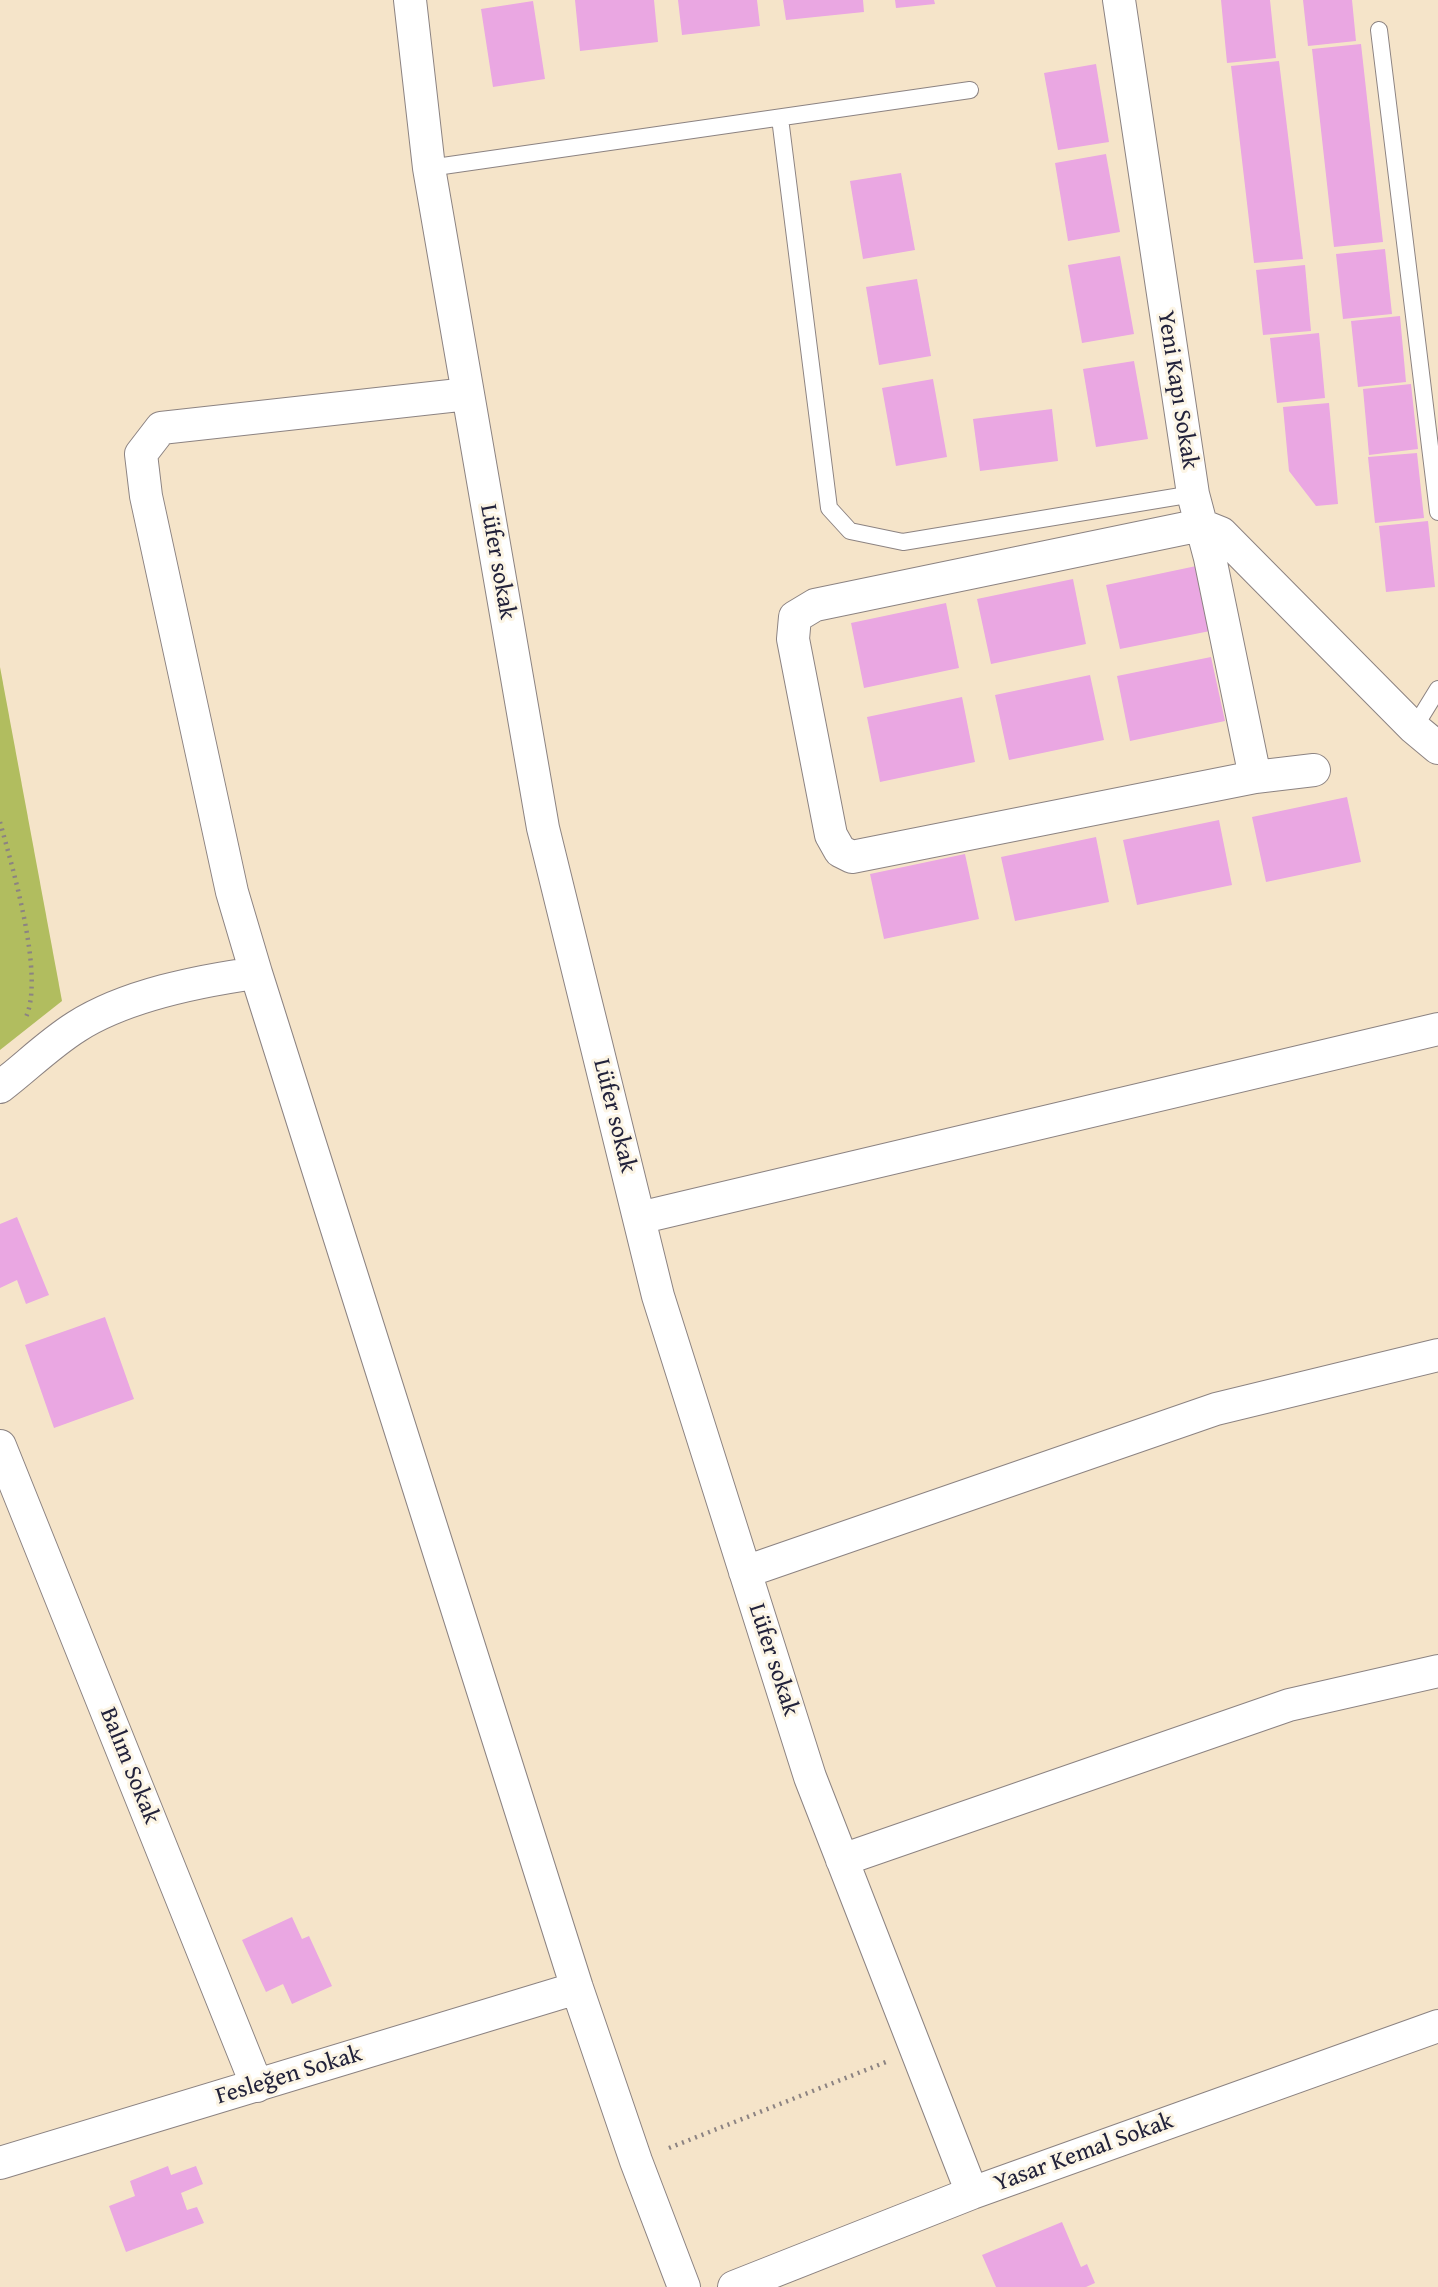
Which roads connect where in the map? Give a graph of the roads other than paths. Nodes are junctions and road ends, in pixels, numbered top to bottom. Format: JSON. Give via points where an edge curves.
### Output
{"nodes":[{"id":1,"x":410,"y":0,"type":"edge"},
{"id":2,"x":1119,"y":0,"type":"edge"},
{"id":3,"x":1379,"y":30,"type":"dead end"},
{"id":4,"x":970,"y":90,"type":"dead end"},
{"id":5,"x":780,"y":118,"type":"junction"},
{"id":6,"x":429,"y":168,"type":"junction"},
{"id":7,"x":468,"y":394,"type":"junction"},
{"id":8,"x":1193,"y":494,"type":"junction"},
{"id":9,"x":1438,"y":512,"type":"edge"},
{"id":10,"x":1200,"y":525,"type":"junction"},
{"id":11,"x":1438,"y":689,"type":"edge"},
{"id":12,"x":1414,"y":728,"type":"junction"},
{"id":13,"x":1438,"y":748,"type":"edge"},
{"id":14,"x":1314,"y":770,"type":"dead end"},
{"id":15,"x":1255,"y":777,"type":"junction"},
{"id":16,"x":256,"y":973,"type":"junction"},
{"id":17,"x":1438,"y":1029,"type":"edge"},
{"id":18,"x":0,"y":1087,"type":"edge"},
{"id":19,"x":639,"y":1217,"type":"junction"},
{"id":20,"x":1438,"y":1355,"type":"edge"},
{"id":21,"x":0,"y":1446,"type":"edge"},
{"id":22,"x":745,"y":1572,"type":"junction"},
{"id":23,"x":1438,"y":1671,"type":"edge"},
{"id":24,"x":842,"y":1860,"type":"junction"},
{"id":25,"x":577,"y":1988,"type":"junction"},
{"id":26,"x":1438,"y":2026,"type":"edge"},
{"id":27,"x":257,"y":2086,"type":"junction"},
{"id":28,"x":0,"y":2163,"type":"edge"},
{"id":29,"x":972,"y":2193,"type":"junction"},
{"id":30,"x":684,"y":2287,"type":"edge"},
{"id":31,"x":733,"y":2287,"type":"edge"}],
"edges":[{"from":1,"to":6,"type":"street","name":"Lüfer sokak"},
{"from":2,"to":8,"type":"street","name":"Yeni Kapı Sokak"},
{"from":3,"to":9,"type":"lane"},
{"from":4,"to":5,"type":"lane"},
{"from":5,"to":6,"type":"lane"},
{"from":5,"to":8,"type":"lane","via":[[829,508],[850,531],[903,542]]},
{"from":6,"to":7,"type":"street","name":"Lüfer sokak"},
{"from":7,"to":16,"type":"street","via":[[161,429],[141,454],[146,496],[232,892]]},
{"from":7,"to":19,"type":"street","name":"Lüfer sokak","via":[[543,828]]},
{"from":8,"to":10,"type":"street","name":"Yeni Kapı Sokak"},
{"from":10,"to":12,"type":"street","via":[[1220,533]]},
{"from":10,"to":15,"type":"street","name":"Yeni Kapı Sokak"},
{"from":10,"to":15,"type":"street","via":[[815,604],[795,617],[793,639],[831,835],[840,851],[852,857]]},
{"from":11,"to":12,"type":"lane"},
{"from":12,"to":13,"type":"street"},
{"from":14,"to":15,"type":"street"},
{"from":16,"to":18,"type":"street","via":[[206,980],[115,1008],[76,1027]]},
{"from":16,"to":25,"type":"street"},
{"from":17,"to":19,"type":"street"},
{"from":19,"to":22,"type":"street","name":"Lüfer sokak","via":[[658,1296]]},
{"from":20,"to":22,"type":"street","via":[[1216,1409]]},
{"from":21,"to":27,"type":"street","name":"Balım Sokak"},
{"from":22,"to":24,"type":"street","name":"Lüfer sokak","via":[[810,1777]]},
{"from":23,"to":24,"type":"street","via":[[1289,1705]]},
{"from":24,"to":29,"type":"street","name":"Lüfer sokak"},
{"from":25,"to":27,"type":"street","name":"Fesleğen Sokak"},
{"from":25,"to":30,"type":"street"},
{"from":26,"to":29,"type":"street","name":"Yasar Kemal Sokak"},
{"from":27,"to":28,"type":"street","name":"Fesleğen Sokak"},
{"from":29,"to":31,"type":"street","name":"Yasar Kemal Sokak"}]}
